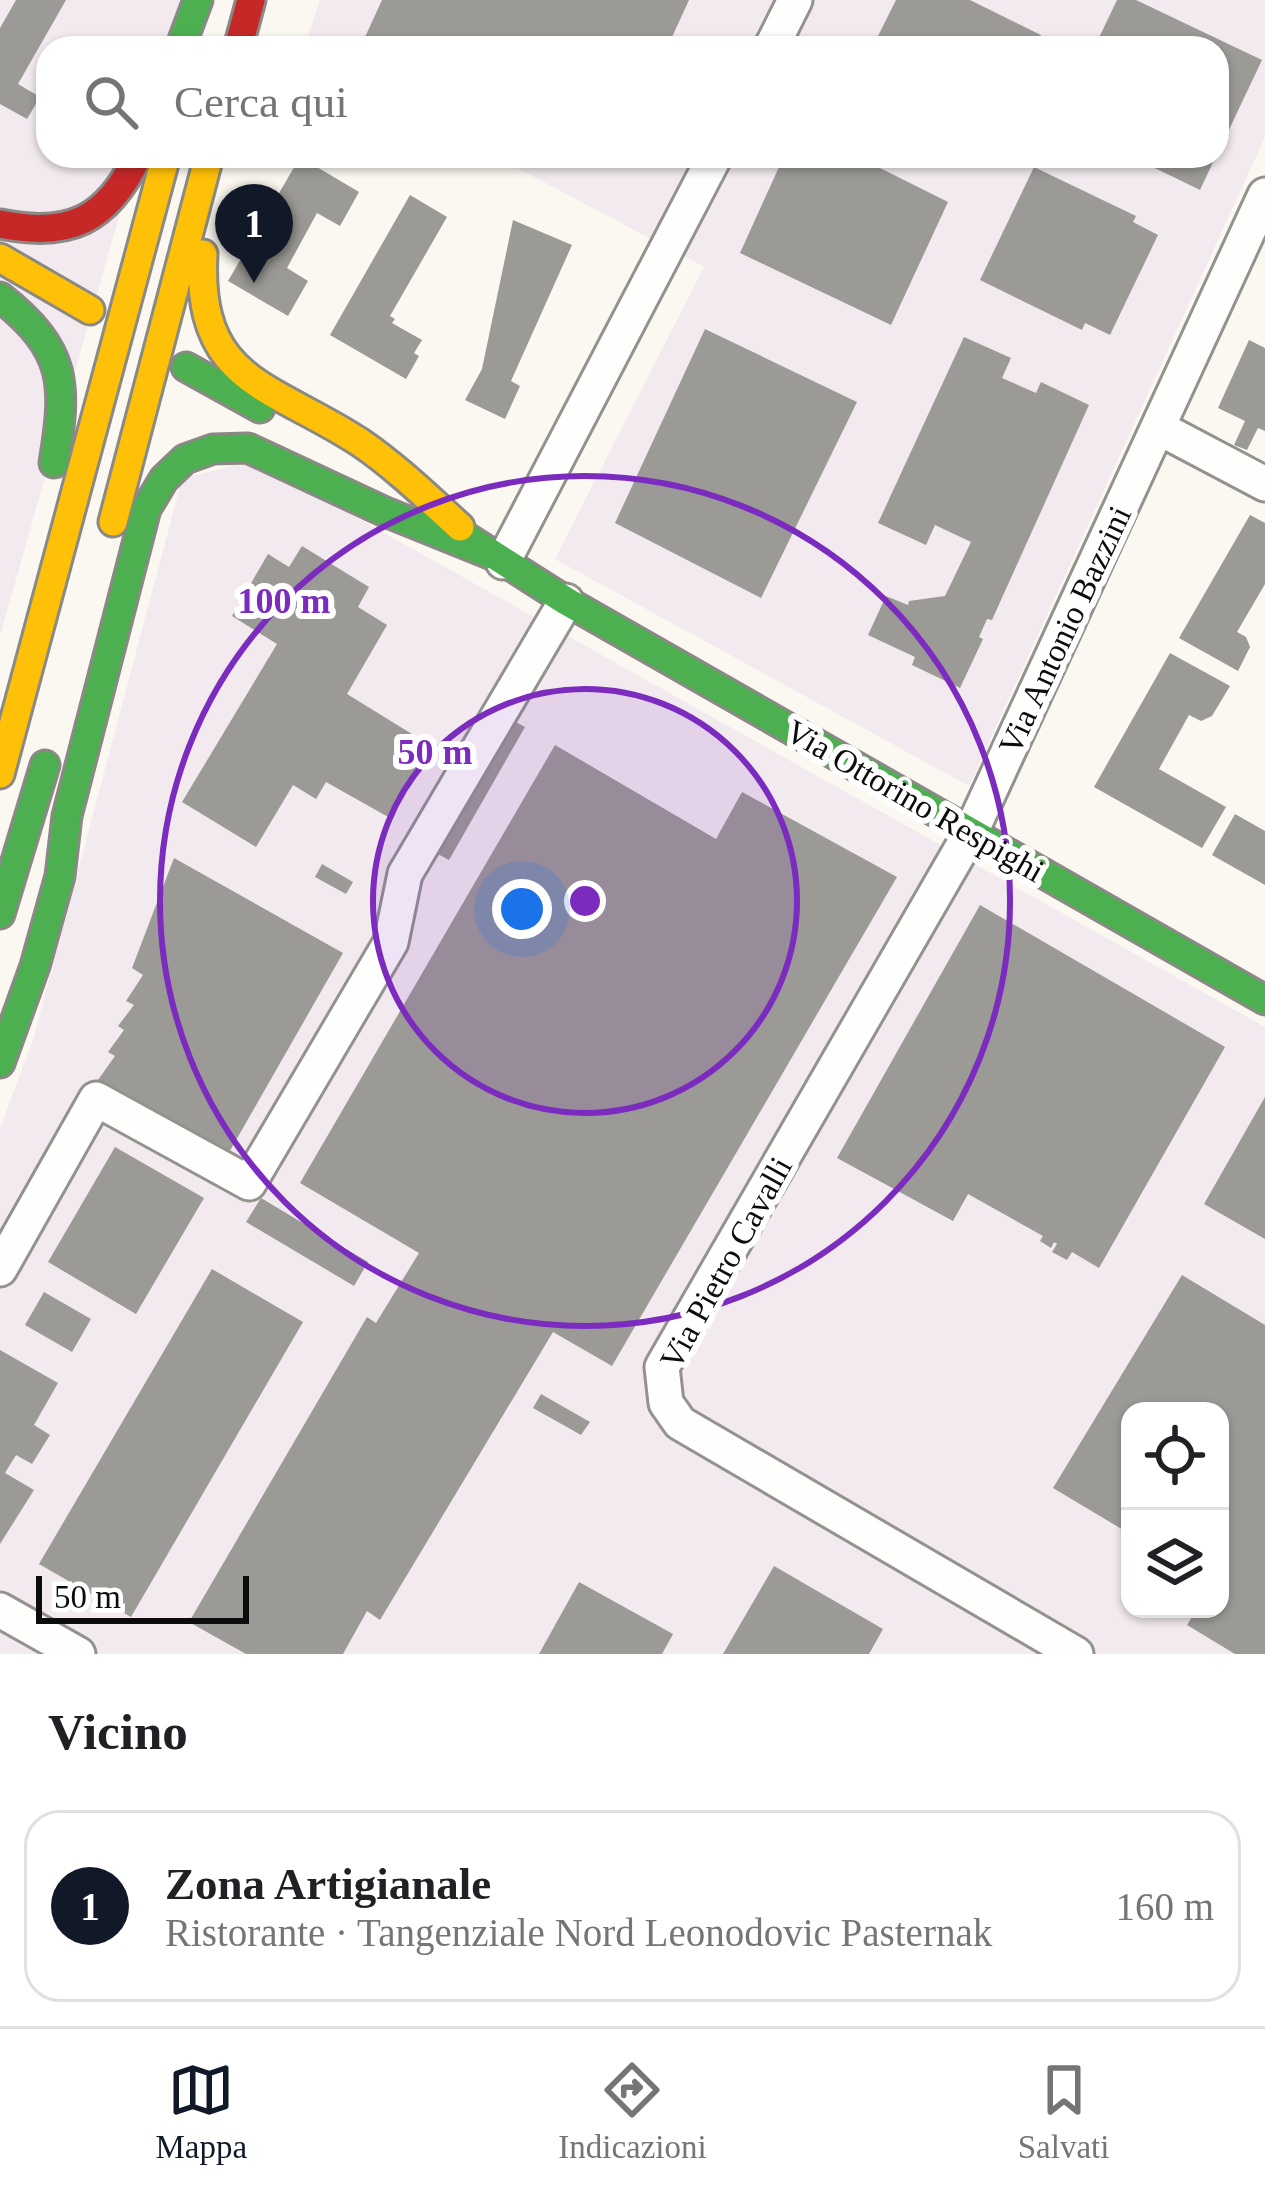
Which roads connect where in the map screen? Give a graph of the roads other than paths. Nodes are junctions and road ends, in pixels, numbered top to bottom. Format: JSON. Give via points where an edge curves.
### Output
{"nodes":[{"id":1,"x":198,"y":0,"type":"edge"},
{"id":2,"x":208,"y":0,"type":"edge"},
{"id":3,"x":252,"y":0,"type":"edge"},
{"id":4,"x":783,"y":4,"type":"edge"},
{"id":5,"x":184,"y":36,"type":"edge"},
{"id":6,"x":198,"y":36,"type":"edge"},
{"id":7,"x":244,"y":36,"type":"edge"},
{"id":8,"x":774,"y":36,"type":"edge"},
{"id":9,"x":134,"y":168,"type":"edge"},
{"id":10,"x":163,"y":168,"type":"edge"},
{"id":11,"x":206,"y":168,"type":"edge"},
{"id":12,"x":223,"y":168,"type":"edge"},
{"id":13,"x":709,"y":168,"type":"edge"},
{"id":14,"x":1265,"y":195,"type":"edge"},
{"id":15,"x":0,"y":224,"type":"edge"},
{"id":16,"x":0,"y":258,"type":"edge"},
{"id":17,"x":0,"y":297,"type":"edge"},
{"id":18,"x":90,"y":310,"type":"dead end"},
{"id":19,"x":186,"y":367,"type":"dead end"},
{"id":20,"x":1159,"y":428,"type":"junction"},
{"id":21,"x":1265,"y":484,"type":"edge"},
{"id":22,"x":105,"y":552,"type":"dead end"},
{"id":23,"x":498,"y":559,"type":"junction"},
{"id":24,"x":566,"y":601,"type":"junction"},
{"id":25,"x":24,"y":683,"type":"junction"},
{"id":26,"x":66,"y":707,"type":"dead end"},
{"id":27,"x":0,"y":725,"type":"edge"},
{"id":28,"x":50,"y":746,"type":"dead end"},
{"id":29,"x":0,"y":774,"type":"edge"},
{"id":30,"x":971,"y":832,"type":"junction"},
{"id":31,"x":0,"y":914,"type":"edge"},
{"id":32,"x":1265,"y":1000,"type":"edge"},
{"id":33,"x":0,"y":1063,"type":"edge"},
{"id":34,"x":0,"y":1269,"type":"edge"},
{"id":35,"x":0,"y":1610,"type":"edge"},
{"id":36,"x":78,"y":1654,"type":"edge"},
{"id":37,"x":1076,"y":1654,"type":"edge"}],
"edges":[{"from":1,"to":5,"type":"main road"},
{"from":2,"to":6,"type":"main road"},
{"from":3,"to":7,"type":"main road"},
{"from":4,"to":8,"type":"street"},
{"from":9,"to":15,"type":"main road","via":[[85,220],[55,231]]},
{"from":10,"to":25,"type":"main road"},
{"from":11,"to":22,"type":"main road"},
{"from":12,"to":23,"type":"main road","via":[[198,286],[207,332],[220,352],[397,470]]},
{"from":13,"to":23,"type":"street"},
{"from":14,"to":20,"type":"street","name":"Via Antonio Bazzini"},
{"from":16,"to":18,"type":"main road"},
{"from":17,"to":25,"type":"main road","via":[[50,340],[64,390]]},
{"from":19,"to":23,"type":"main road","name":"Via Ottorino Respighi","via":[[359,464]]},
{"from":20,"to":21,"type":"street"},
{"from":20,"to":30,"type":"street","name":"Via Antonio Bazzini"},
{"from":23,"to":24,"type":"main road","name":"Via Ottorino Respighi"},
{"from":23,"to":33,"type":"main road","via":[[248,448],[205,450],[160,478],[67,816],[41,943]]},
{"from":24,"to":30,"type":"main road","name":"Via Ottorino Respighi"},
{"from":24,"to":34,"type":"street","via":[[405,874],[391,941],[249,1183],[96,1099]]},
{"from":25,"to":27,"type":"main road"},
{"from":25,"to":29,"type":"main road"},
{"from":26,"to":33,"type":"main road","via":[[40,897]]},
{"from":28,"to":31,"type":"main road"},
{"from":30,"to":32,"type":"main road","name":"Via Ottorino Respighi"},
{"from":30,"to":37,"type":"street","name":"Via Pietro Cavalli","via":[[662,1366],[662,1383],[680,1423]]},
{"from":35,"to":36,"type":"street"}]}
